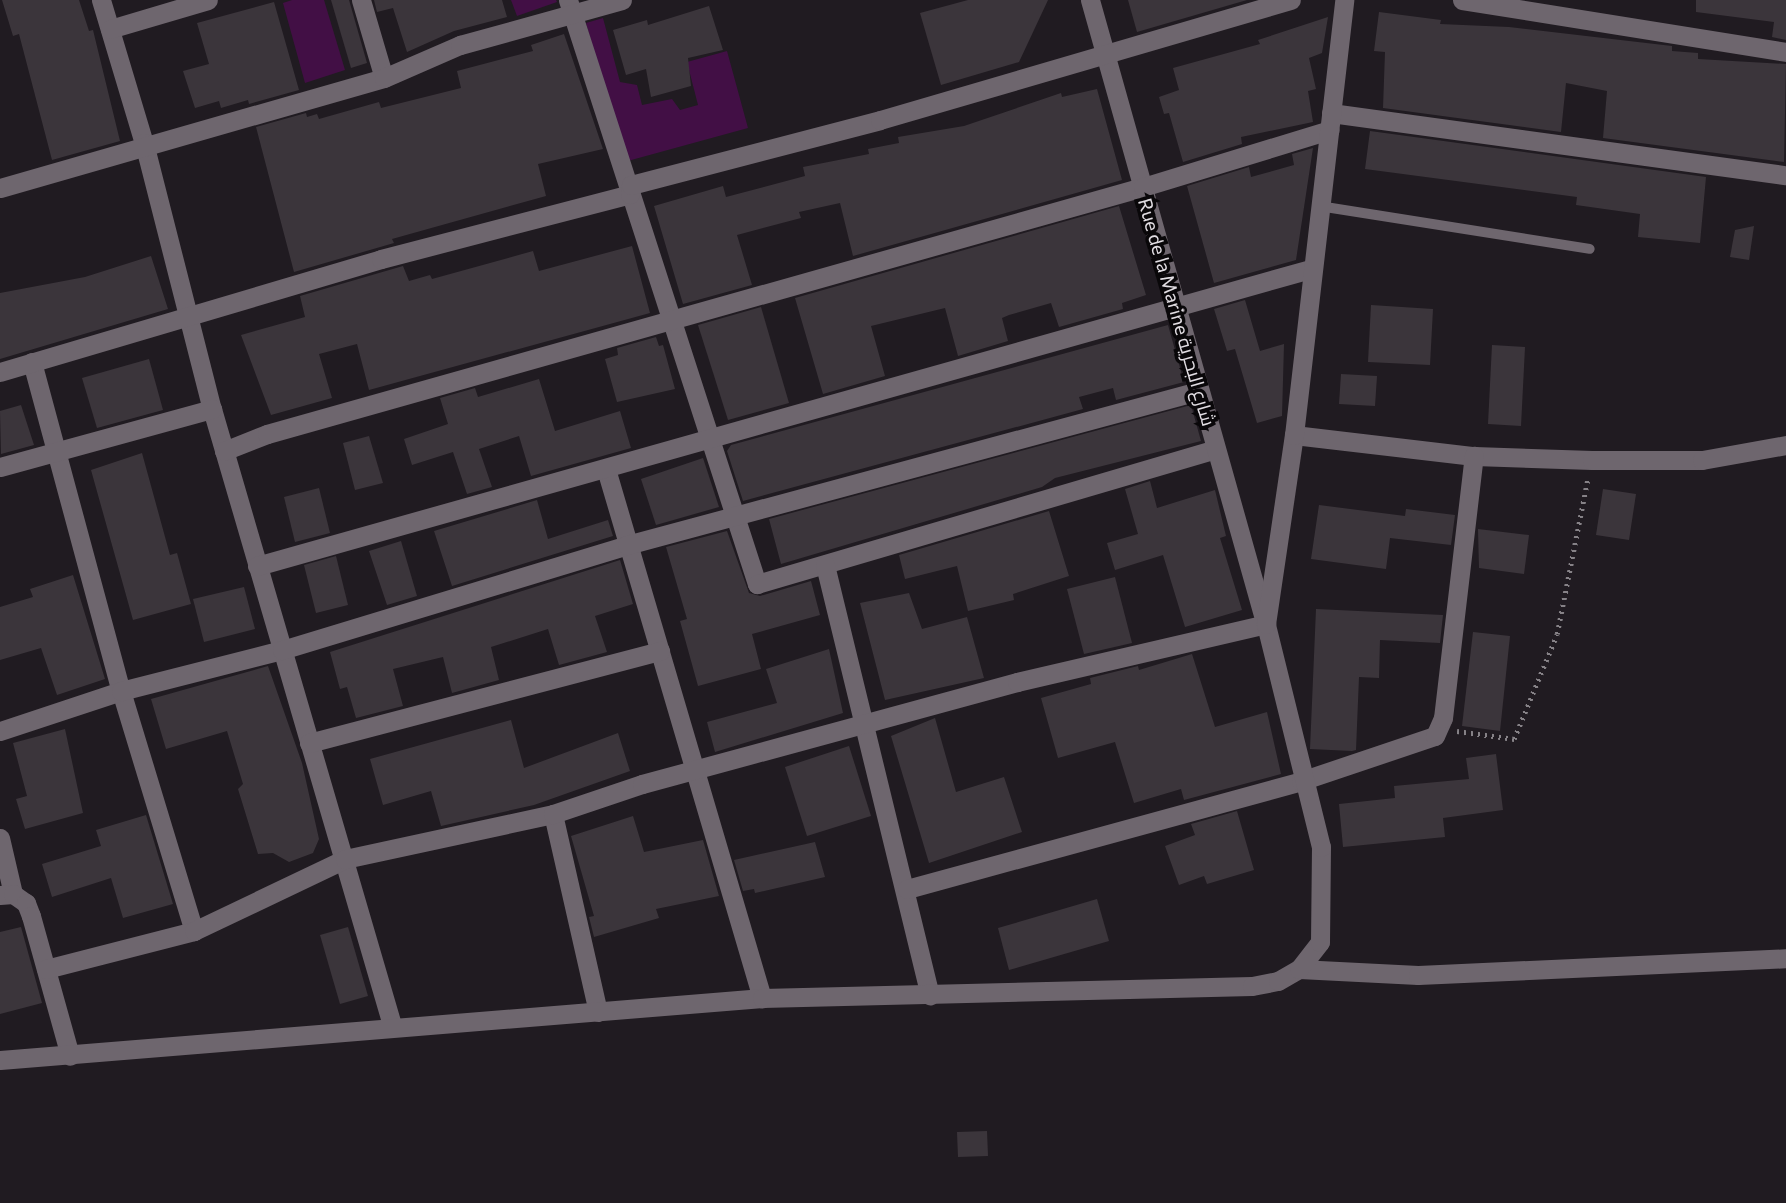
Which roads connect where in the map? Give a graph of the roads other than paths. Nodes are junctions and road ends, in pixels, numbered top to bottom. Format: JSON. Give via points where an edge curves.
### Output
{"nodes":[{"id":1,"x":101,"y":0,"type":"edge"},
{"id":2,"x":208,"y":0,"type":"edge"},
{"id":3,"x":361,"y":0,"type":"edge"},
{"id":4,"x":622,"y":0,"type":"edge"},
{"id":5,"x":1090,"y":0,"type":"edge"},
{"id":6,"x":1291,"y":0,"type":"edge"},
{"id":7,"x":1344,"y":0,"type":"edge"},
{"id":8,"x":1462,"y":0,"type":"edge"},
{"id":9,"x":1498,"y":3,"type":"edge"},
{"id":10,"x":1524,"y":5,"type":"edge"},
{"id":11,"x":571,"y":7,"type":"edge"},
{"id":12,"x":110,"y":29,"type":"junction"},
{"id":13,"x":1786,"y":52,"type":"edge"},
{"id":14,"x":1105,"y":55,"type":"junction"},
{"id":15,"x":384,"y":78,"type":"junction"},
{"id":16,"x":1330,"y":122,"type":"junction"},
{"id":17,"x":144,"y":143,"type":"junction"},
{"id":18,"x":1786,"y":175,"type":"edge"},
{"id":19,"x":631,"y":185,"type":"junction"},
{"id":20,"x":0,"y":187,"type":"edge"},
{"id":21,"x":1143,"y":187,"type":"junction"},
{"id":22,"x":1319,"y":206,"type":"junction"},
{"id":23,"x":1590,"y":249,"type":"dead end"},
{"id":24,"x":1310,"y":269,"type":"junction"},
{"id":25,"x":1176,"y":305,"type":"junction"},
{"id":26,"x":190,"y":316,"type":"junction"},
{"id":27,"x":674,"y":321,"type":"junction"},
{"id":28,"x":32,"y":362,"type":"junction"},
{"id":29,"x":0,"y":372,"type":"edge"},
{"id":30,"x":1198,"y":391,"type":"junction"},
{"id":31,"x":212,"y":409,"type":"junction"},
{"id":32,"x":1294,"y":435,"type":"junction"},
{"id":33,"x":709,"y":439,"type":"junction"},
{"id":34,"x":1786,"y":445,"type":"edge"},
{"id":35,"x":1216,"y":449,"type":"junction"},
{"id":36,"x":55,"y":451,"type":"junction"},
{"id":37,"x":224,"y":451,"type":"junction"},
{"id":38,"x":1474,"y":456,"type":"junction"},
{"id":39,"x":0,"y":467,"type":"edge"},
{"id":40,"x":606,"y":469,"type":"junction"},
{"id":41,"x":737,"y":515,"type":"junction"},
{"id":42,"x":627,"y":545,"type":"junction"},
{"id":43,"x":825,"y":565,"type":"junction"},
{"id":44,"x":257,"y":566,"type":"junction"},
{"id":45,"x":1266,"y":624,"type":"junction"},
{"id":46,"x":282,"y":650,"type":"junction"},
{"id":47,"x":660,"y":651,"type":"junction"},
{"id":48,"x":121,"y":691,"type":"junction"},
{"id":49,"x":866,"y":723,"type":"junction"},
{"id":50,"x":0,"y":731,"type":"edge"},
{"id":51,"x":309,"y":743,"type":"junction"},
{"id":52,"x":697,"y":771,"type":"junction"},
{"id":53,"x":1301,"y":781,"type":"junction"},
{"id":54,"x":554,"y":814,"type":"junction"},
{"id":55,"x":0,"y":838,"type":"edge"},
{"id":56,"x":345,"y":859,"type":"junction"},
{"id":57,"x":907,"y":889,"type":"junction"},
{"id":58,"x":6,"y":895,"type":"edge"},
{"id":59,"x":194,"y":931,"type":"junction"},
{"id":60,"x":1786,"y":958,"type":"edge"},
{"id":61,"x":46,"y":969,"type":"junction"},
{"id":62,"x":1299,"y":969,"type":"junction"},
{"id":63,"x":930,"y":995,"type":"junction"},
{"id":64,"x":762,"y":998,"type":"junction"},
{"id":65,"x":598,"y":1012,"type":"junction"},
{"id":66,"x":392,"y":1026,"type":"junction"},
{"id":67,"x":70,"y":1056,"type":"junction"},
{"id":68,"x":0,"y":1060,"type":"edge"}],
"edges":[{"from":1,"to":12,"type":"street"},
{"from":2,"to":12,"type":"street"},
{"from":3,"to":15,"type":"street"},
{"from":4,"to":11,"type":"street"},
{"from":5,"to":14,"type":"street","name":"Rue de la Marine شارع البحرية"},
{"from":6,"to":14,"type":"street"},
{"from":7,"to":16,"type":"street"},
{"from":8,"to":9,"type":"street"},
{"from":9,"to":10,"type":"street"},
{"from":10,"to":13,"type":"street"},
{"from":11,"to":15,"type":"street","via":[[460,45]]},
{"from":11,"to":19,"type":"street"},
{"from":12,"to":17,"type":"street"},
{"from":14,"to":19,"type":"street"},
{"from":14,"to":21,"type":"street","name":"Rue de la Marine شارع البحرية"},
{"from":15,"to":17,"type":"street"},
{"from":16,"to":18,"type":"street"},
{"from":16,"to":21,"type":"street"},
{"from":16,"to":22,"type":"street"},
{"from":17,"to":20,"type":"street"},
{"from":17,"to":26,"type":"street"},
{"from":19,"to":26,"type":"street","via":[[630,194],[381,259]]},
{"from":19,"to":27,"type":"street"},
{"from":21,"to":25,"type":"street","name":"Rue de la Marine شارع البحرية"},
{"from":21,"to":27,"type":"street"},
{"from":22,"to":23,"type":"lane"},
{"from":22,"to":24,"type":"street"},
{"from":24,"to":25,"type":"street"},
{"from":24,"to":32,"type":"street"},
{"from":25,"to":30,"type":"street","name":"Rue de la Marine شارع البحرية"},
{"from":25,"to":33,"type":"street"},
{"from":26,"to":28,"type":"street"},
{"from":26,"to":31,"type":"street"},
{"from":27,"to":33,"type":"street"},
{"from":27,"to":37,"type":"street","via":[[267,434]]},
{"from":28,"to":29,"type":"street"},
{"from":28,"to":36,"type":"street"},
{"from":30,"to":35,"type":"street","name":"Rue de la Marine شارع البحرية"},
{"from":30,"to":41,"type":"street"},
{"from":31,"to":36,"type":"street"},
{"from":31,"to":37,"type":"street"},
{"from":32,"to":38,"type":"street"},
{"from":32,"to":45,"type":"street"},
{"from":33,"to":40,"type":"street"},
{"from":33,"to":41,"type":"street"},
{"from":34,"to":38,"type":"street","via":[[1702,460]]},
{"from":35,"to":43,"type":"street"},
{"from":35,"to":45,"type":"street","name":"Rue de la Marine شارع البحرية"},
{"from":36,"to":39,"type":"street"},
{"from":36,"to":48,"type":"street"},
{"from":37,"to":44,"type":"street"},
{"from":38,"to":53,"type":"street","via":[[1441,728],[1428,739]]},
{"from":40,"to":42,"type":"street"},
{"from":40,"to":44,"type":"street"},
{"from":41,"to":42,"type":"street"},
{"from":41,"to":43,"type":"street","via":[[757,584]]},
{"from":42,"to":46,"type":"street"},
{"from":42,"to":47,"type":"street"},
{"from":43,"to":49,"type":"street"},
{"from":44,"to":46,"type":"street"},
{"from":45,"to":49,"type":"street"},
{"from":45,"to":53,"type":"street","name":"Rue de la Marine شارع البحرية"},
{"from":46,"to":48,"type":"street"},
{"from":46,"to":51,"type":"street"},
{"from":47,"to":51,"type":"street"},
{"from":47,"to":52,"type":"street"},
{"from":48,"to":50,"type":"street"},
{"from":48,"to":59,"type":"street"},
{"from":49,"to":52,"type":"street"},
{"from":49,"to":57,"type":"street"},
{"from":51,"to":56,"type":"street"},
{"from":52,"to":54,"type":"street"},
{"from":52,"to":64,"type":"street"},
{"from":53,"to":57,"type":"street"},
{"from":53,"to":62,"type":"street","name":"Rue de la Marine شارع البحرية","via":[[1321,847],[1324,917],[1320,942]]},
{"from":54,"to":56,"type":"street"},
{"from":54,"to":65,"type":"street"},
{"from":55,"to":58,"type":"street"},
{"from":56,"to":59,"type":"street"},
{"from":56,"to":66,"type":"street"},
{"from":57,"to":63,"type":"street"},
{"from":58,"to":61,"type":"street","via":[[26,903]]},
{"from":59,"to":61,"type":"street"},
{"from":60,"to":62,"type":"street","via":[[1418,975]]},
{"from":61,"to":67,"type":"street"},
{"from":62,"to":63,"type":"street","via":[[1278,981],[1252,986]]},
{"from":63,"to":64,"type":"street"},
{"from":64,"to":65,"type":"street"},
{"from":65,"to":66,"type":"street"},
{"from":66,"to":67,"type":"street"},
{"from":67,"to":68,"type":"street"}]}
